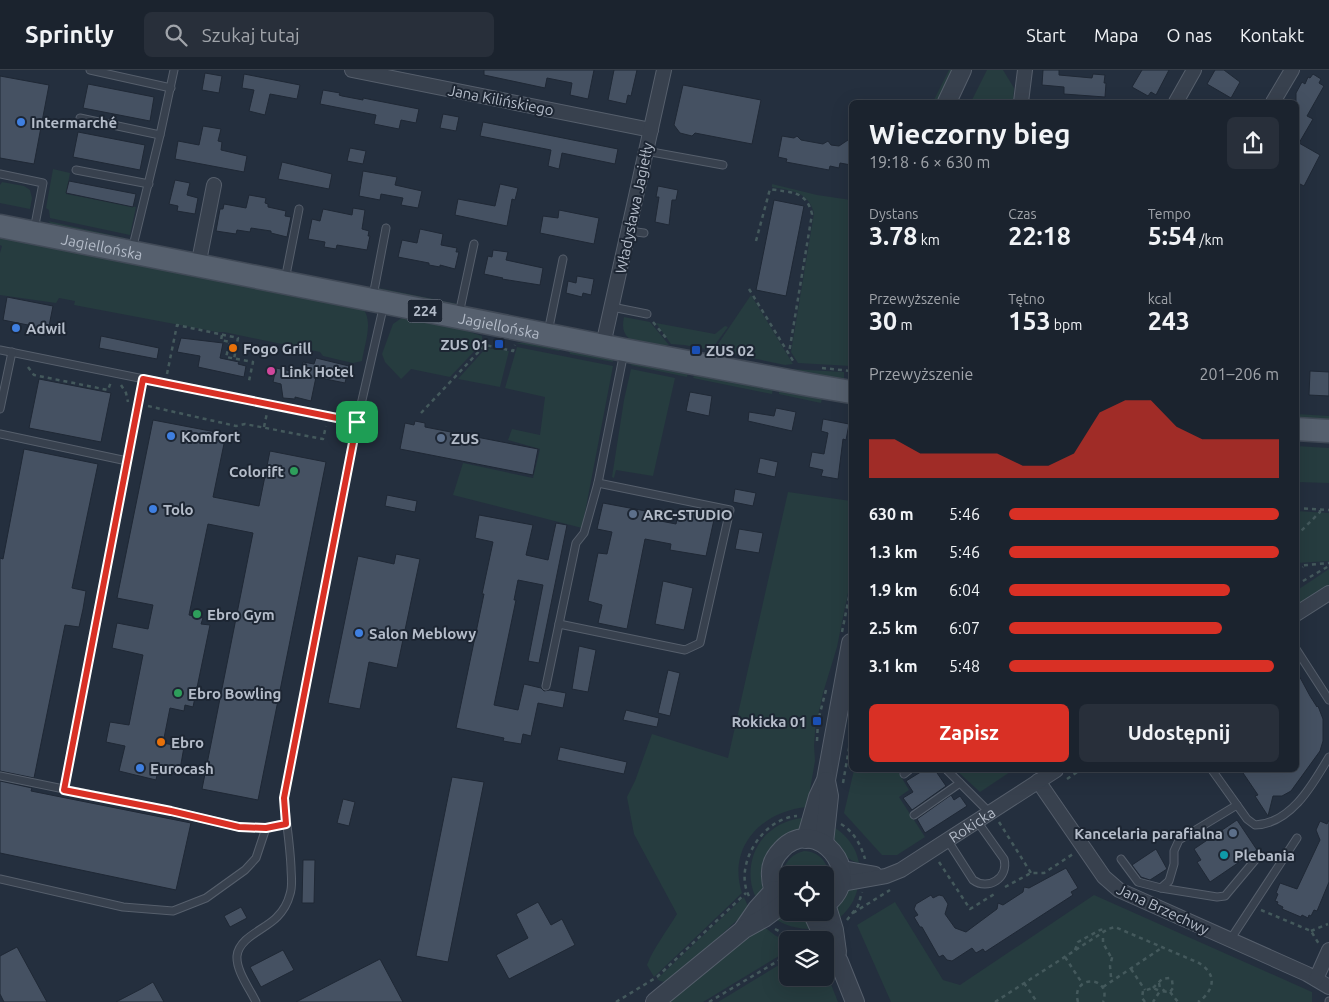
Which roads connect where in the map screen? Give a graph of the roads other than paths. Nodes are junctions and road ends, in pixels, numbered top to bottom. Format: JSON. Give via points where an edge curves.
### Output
{"nodes":[{"id":1,"x":90,"y":70,"type":"edge"},
{"id":2,"x":174,"y":70,"type":"edge"},
{"id":3,"x":352,"y":70,"type":"edge"},
{"id":4,"x":664,"y":70,"type":"edge"},
{"id":5,"x":962,"y":70,"type":"edge"},
{"id":6,"x":1025,"y":70,"type":"edge"},
{"id":7,"x":1194,"y":70,"type":"edge"},
{"id":8,"x":1292,"y":70,"type":"edge"},
{"id":9,"x":171,"y":88,"type":"junction"},
{"id":10,"x":948,"y":100,"type":"edge"},
{"id":11,"x":1021,"y":100,"type":"edge"},
{"id":12,"x":1177,"y":100,"type":"edge"},
{"id":13,"x":1274,"y":100,"type":"edge"},
{"id":14,"x":80,"y":118,"type":"dead end"},
{"id":15,"x":651,"y":130,"type":"junction"},
{"id":16,"x":160,"y":135,"type":"junction"},
{"id":17,"x":646,"y":151,"type":"junction"},
{"id":18,"x":723,"y":165,"type":"dead end"},
{"id":19,"x":76,"y":170,"type":"dead end"},
{"id":20,"x":0,"y":174,"type":"edge"},
{"id":21,"x":149,"y":184,"type":"junction"},
{"id":22,"x":214,"y":184,"type":"dead end"},
{"id":23,"x":299,"y":209,"type":"dead end"},
{"id":24,"x":0,"y":226,"type":"edge"},
{"id":25,"x":386,"y":228,"type":"dead end"},
{"id":26,"x":629,"y":231,"type":"junction"},
{"id":27,"x":33,"y":232,"type":"junction"},
{"id":28,"x":644,"y":233,"type":"dead end"},
{"id":29,"x":474,"y":244,"type":"dead end"},
{"id":30,"x":132,"y":253,"type":"junction"},
{"id":31,"x":563,"y":259,"type":"dead end"},
{"id":32,"x":198,"y":266,"type":"junction"},
{"id":33,"x":285,"y":283,"type":"junction"},
{"id":34,"x":378,"y":301,"type":"junction"},
{"id":35,"x":612,"y":307,"type":"junction"},
{"id":36,"x":647,"y":314,"type":"dead end"},
{"id":37,"x":458,"y":317,"type":"junction"},
{"id":38,"x":548,"y":334,"type":"junction"},
{"id":39,"x":613,"y":348,"type":"junction"},
{"id":40,"x":0,"y":350,"type":"edge"},
{"id":41,"x":12,"y":352,"type":"junction"},
{"id":42,"x":143,"y":379,"type":"junction"},
{"id":43,"x":849,"y":392,"type":"edge"},
{"id":44,"x":0,"y":409,"type":"edge"},
{"id":45,"x":357,"y":422,"type":"junction"},
{"id":46,"x":1299,"y":429,"type":"edge"},
{"id":47,"x":1329,"y":431,"type":"edge"},
{"id":48,"x":0,"y":434,"type":"edge"},
{"id":49,"x":127,"y":461,"type":"junction"},
{"id":50,"x":598,"y":483,"type":"junction"},
{"id":51,"x":1329,"y":593,"type":"edge"},
{"id":52,"x":1299,"y":612,"type":"edge"},
{"id":53,"x":559,"y":624,"type":"junction"},
{"id":54,"x":1299,"y":655,"type":"edge"},
{"id":55,"x":849,"y":668,"type":"edge"},
{"id":56,"x":546,"y":686,"type":"dead end"},
{"id":57,"x":1329,"y":700,"type":"edge"},
{"id":58,"x":1329,"y":757,"type":"edge"},
{"id":59,"x":949,"y":772,"type":"edge"},
{"id":60,"x":1053,"y":772,"type":"edge"},
{"id":61,"x":1213,"y":772,"type":"edge"},
{"id":62,"x":0,"y":776,"type":"edge"},
{"id":63,"x":826,"y":780,"type":"junction"},
{"id":64,"x":1038,"y":781,"type":"junction"},
{"id":65,"x":960,"y":783,"type":"junction"},
{"id":66,"x":64,"y":790,"type":"junction"},
{"id":67,"x":1237,"y":805,"type":"junction"},
{"id":68,"x":990,"y":813,"type":"junction"},
{"id":69,"x":914,"y":815,"type":"dead end"},
{"id":70,"x":286,"y":824,"type":"junction"},
{"id":71,"x":980,"y":825,"type":"junction"},
{"id":72,"x":266,"y":828,"type":"junction"},
{"id":73,"x":1297,"y":838,"type":"dead end"},
{"id":74,"x":806,"y":839,"type":"junction"},
{"id":75,"x":948,"y":841,"type":"junction"},
{"id":76,"x":824,"y":844,"type":"junction"},
{"id":77,"x":1121,"y":859,"type":"dead end"},
{"id":78,"x":1256,"y":859,"type":"dead end"},
{"id":79,"x":841,"y":876,"type":"junction"},
{"id":80,"x":0,"y":879,"type":"edge"},
{"id":81,"x":1161,"y":888,"type":"junction"},
{"id":82,"x":779,"y":894,"type":"edge"},
{"id":83,"x":834,"y":896,"type":"edge"},
{"id":84,"x":779,"y":900,"type":"edge"},
{"id":85,"x":829,"y":921,"type":"edge"},
{"id":86,"x":1230,"y":940,"type":"junction"},
{"id":87,"x":1324,"y":947,"type":"edge"},
{"id":88,"x":1316,"y":979,"type":"junction"},
{"id":89,"x":1329,"y":987,"type":"edge"},
{"id":90,"x":256,"y":1002,"type":"edge"},
{"id":91,"x":655,"y":1002,"type":"edge"},
{"id":92,"x":855,"y":1002,"type":"edge"}],
"edges":[{"from":1,"to":9,"type":"lane"},
{"from":2,"to":9,"type":"lane"},
{"from":3,"to":15,"type":"street","name":"Jana Kilińskiego"},
{"from":4,"to":15,"type":"street","name":"Władysława Jagiełły"},
{"from":5,"to":10,"type":"street"},
{"from":6,"to":11,"type":"street"},
{"from":7,"to":12,"type":"street"},
{"from":8,"to":13,"type":"street"},
{"from":9,"to":16,"type":"lane"},
{"from":14,"to":16,"type":"lane"},
{"from":15,"to":17,"type":"street","name":"Władysława Jagiełły"},
{"from":16,"to":21,"type":"lane"},
{"from":17,"to":18,"type":"lane"},
{"from":17,"to":26,"type":"street","name":"Władysława Jagiełły"},
{"from":19,"to":21,"type":"lane"},
{"from":20,"to":27,"type":"lane","via":[[43,183]]},
{"from":21,"to":30,"type":"lane"},
{"from":22,"to":32,"type":"street"},
{"from":23,"to":33,"type":"lane"},
{"from":24,"to":27,"type":"main road","name":"Jagiellońska","number":"224"},
{"from":25,"to":34,"type":"lane"},
{"from":26,"to":28,"type":"lane"},
{"from":26,"to":35,"type":"street","name":"Władysława Jagiełły"},
{"from":27,"to":30,"type":"main road","name":"Jagiellońska","number":"224"},
{"from":29,"to":37,"type":"lane"},
{"from":30,"to":32,"type":"main road","name":"Jagiellońska","number":"224"},
{"from":31,"to":38,"type":"lane"},
{"from":32,"to":33,"type":"main road","name":"Jagiellońska","number":"224"},
{"from":33,"to":34,"type":"main road","name":"Jagiellońska","number":"224"},
{"from":34,"to":37,"type":"main road","name":"Jagiellońska","number":"224"},
{"from":34,"to":45,"type":"lane"},
{"from":35,"to":36,"type":"lane"},
{"from":35,"to":39,"type":"street","name":"Władysława Jagiełły"},
{"from":37,"to":38,"type":"main road","name":"Jagiellońska","number":"224"},
{"from":38,"to":39,"type":"main road","name":"Jagiellońska","number":"224"},
{"from":39,"to":43,"type":"main road","name":"Jagiellońska","number":"224"},
{"from":39,"to":50,"type":"lane"},
{"from":40,"to":41,"type":"lane"},
{"from":41,"to":42,"type":"lane"},
{"from":41,"to":44,"type":"lane"},
{"from":42,"to":45,"type":"lane"},
{"from":42,"to":49,"type":"lane"},
{"from":45,"to":70,"type":"lane","via":[[284,798]]},
{"from":46,"to":47,"type":"main road"},
{"from":48,"to":49,"type":"lane"},
{"from":49,"to":66,"type":"lane"},
{"from":50,"to":53,"type":"lane","via":[[584,533],[576,543]]},
{"from":50,"to":53,"type":"lane","via":[[730,510],[700,643],[685,650]]},
{"from":51,"to":52,"type":"street"},
{"from":53,"to":56,"type":"lane"},
{"from":54,"to":57,"type":"lane"},
{"from":55,"to":63,"type":"street"},
{"from":58,"to":67,"type":"lane","via":[[1300,801],[1269,824],[1255,825]]},
{"from":59,"to":65,"type":"lane"},
{"from":60,"to":64,"type":"street","name":"Rokicka"},
{"from":61,"to":67,"type":"lane"},
{"from":62,"to":66,"type":"lane"},
{"from":63,"to":74,"type":"street"},
{"from":63,"to":76,"type":"street","via":[[829,796]]},
{"from":64,"to":68,"type":"street","name":"Rokicka"},
{"from":64,"to":86,"type":"street","name":"Jana Brzechwy","via":[[1110,883]]},
{"from":65,"to":68,"type":"lane"},
{"from":65,"to":69,"type":"lane"},
{"from":66,"to":72,"type":"lane","via":[[239,827]]},
{"from":67,"to":81,"type":"lane","via":[[1179,840],[1169,881]]},
{"from":68,"to":71,"type":"street","name":"Rokicka"},
{"from":70,"to":72,"type":"lane"},
{"from":70,"to":90,"type":"lane","via":[[290,842],[290,894],[276,919],[241,946],[237,956]]},
{"from":71,"to":75,"type":"street","name":"Rokicka"},
{"from":71,"to":75,"type":"lane","via":[[1004,859],[1004,872],[996,881],[987,885],[973,880]]},
{"from":72,"to":80,"type":"lane","via":[[256,858],[245,870],[206,898],[173,911],[124,907]]},
{"from":73,"to":86,"type":"lane"},
{"from":74,"to":76,"type":"street"},
{"from":74,"to":82,"type":"street","via":[[794,841],[776,856],[770,879]]},
{"from":75,"to":79,"type":"street","name":"Rokicka","via":[[901,870],[889,882]]},
{"from":76,"to":79,"type":"street","via":[[835,854]]},
{"from":77,"to":81,"type":"lane","via":[[1138,882]]},
{"from":78,"to":81,"type":"lane","via":[[1225,896]]},
{"from":79,"to":83,"type":"street","via":[[838,892]]},
{"from":84,"to":91,"type":"street","via":[[756,909],[744,929]]},
{"from":85,"to":92,"type":"street","via":[[834,930],[839,962]]},
{"from":86,"to":88,"type":"street","name":"Jana Brzechwy"},
{"from":87,"to":88,"type":"street"},
{"from":88,"to":89,"type":"street","name":"Jana Brzechwy"}]}
